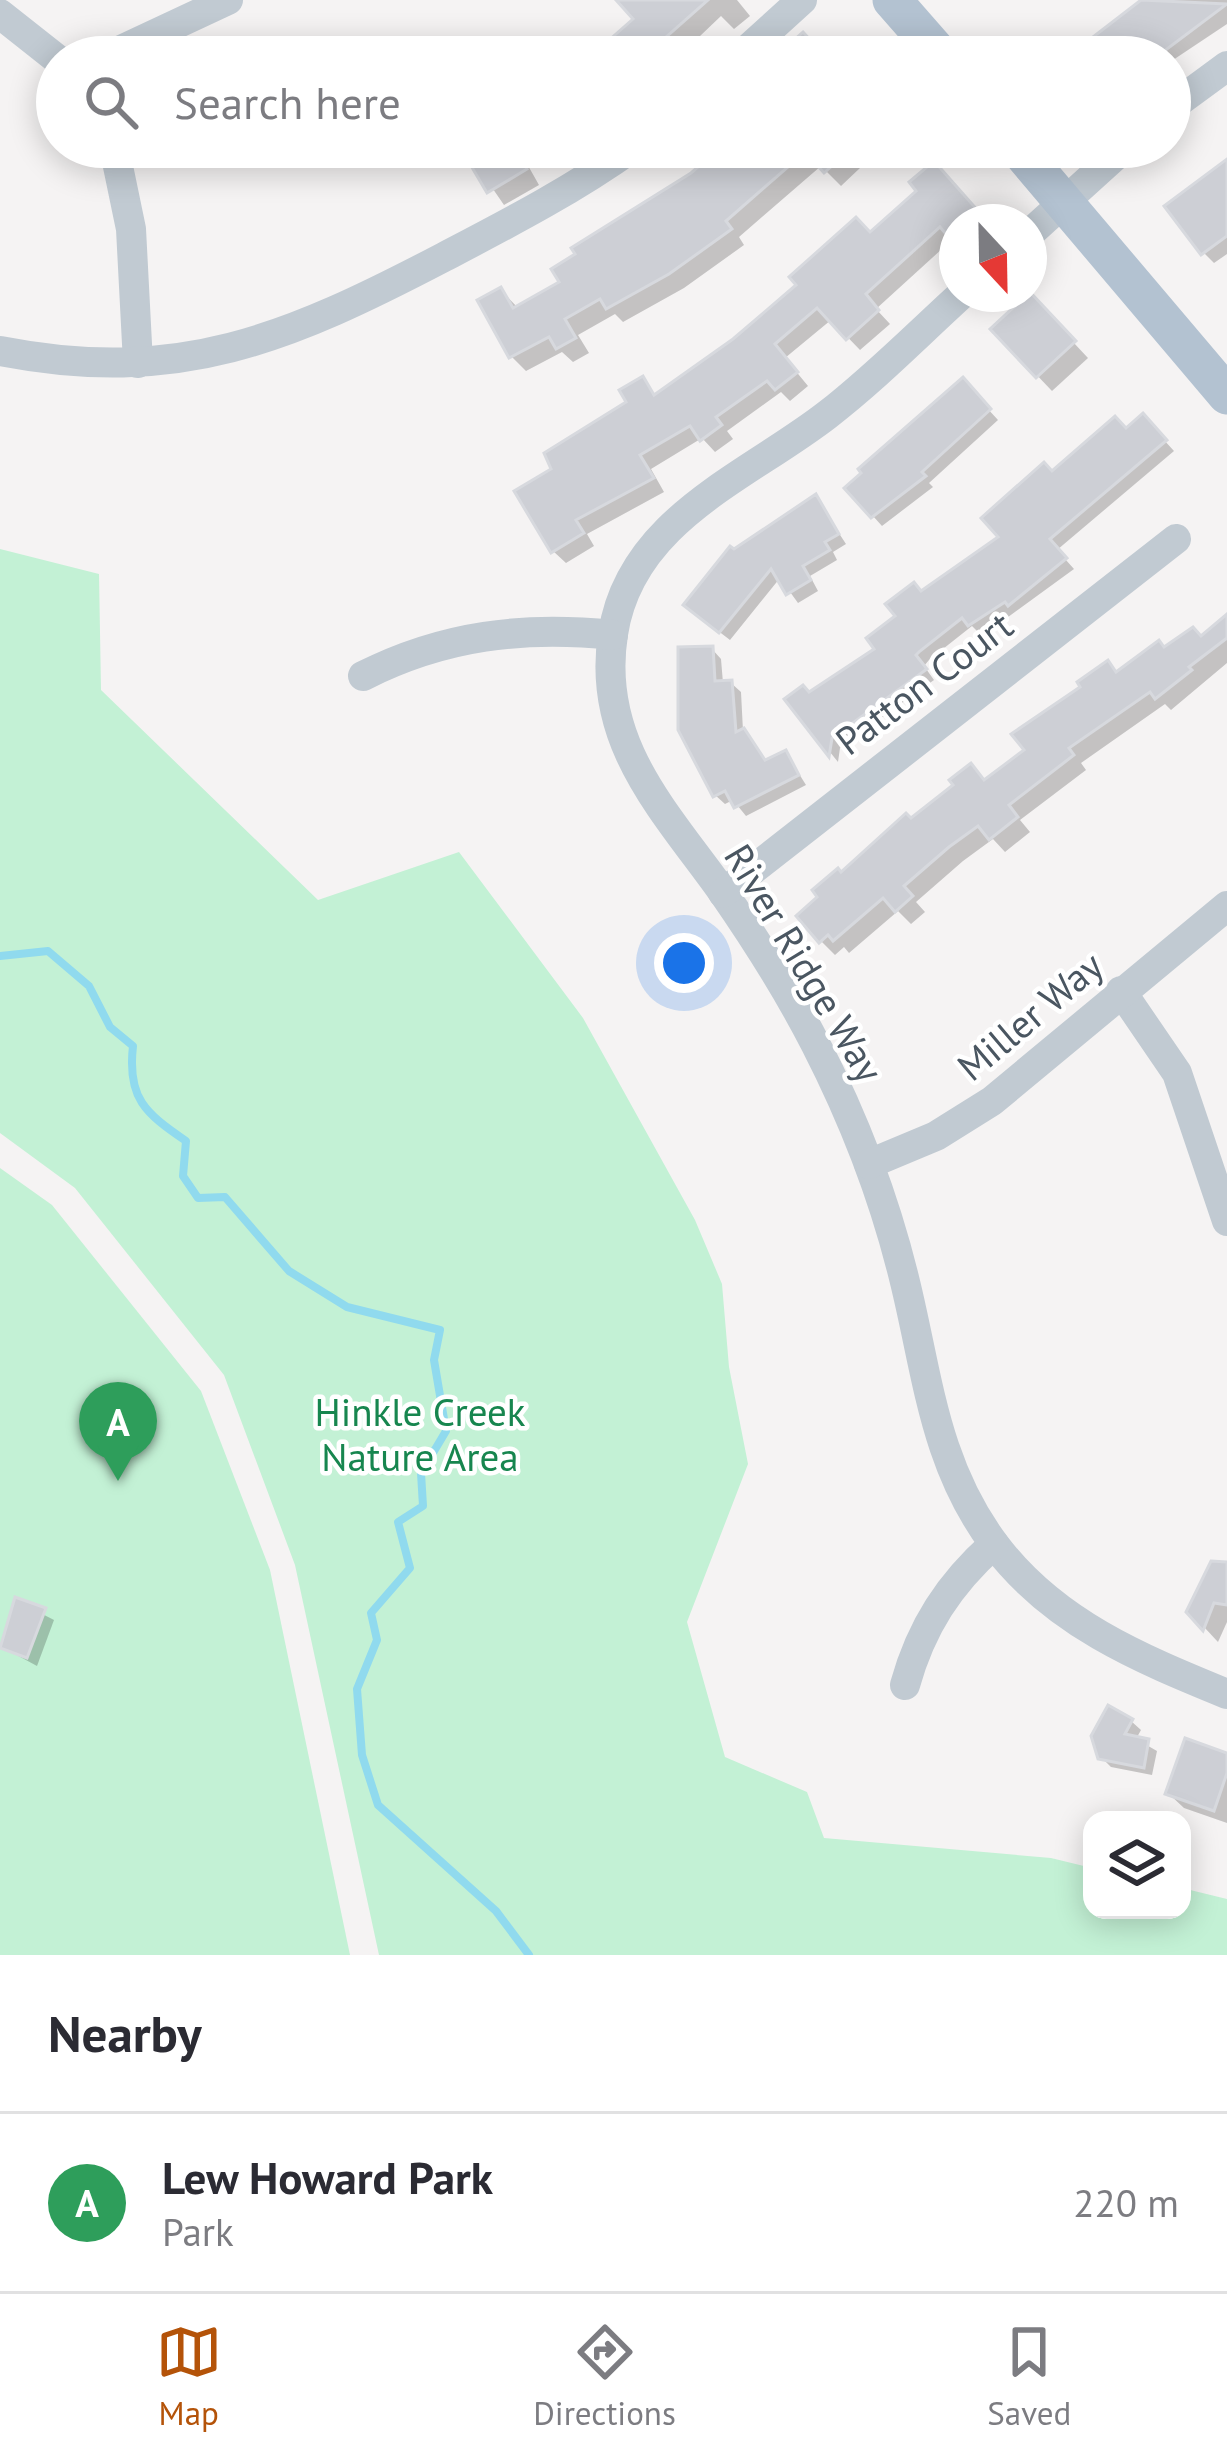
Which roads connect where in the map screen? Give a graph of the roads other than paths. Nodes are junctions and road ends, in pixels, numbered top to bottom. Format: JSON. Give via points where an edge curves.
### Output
{"nodes":[{"id":1,"x":228,"y":0,"type":"edge"},
{"id":2,"x":802,"y":0,"type":"edge"},
{"id":3,"x":892,"y":0,"type":"edge"},
{"id":4,"x":0,"y":14,"type":"edge"},
{"id":5,"x":151,"y":36,"type":"edge"},
{"id":6,"x":762,"y":36,"type":"edge"},
{"id":7,"x":924,"y":36,"type":"edge"},
{"id":8,"x":36,"y":42,"type":"edge"},
{"id":9,"x":1227,"y":66,"type":"edge"},
{"id":10,"x":1191,"y":93,"type":"edge"},
{"id":11,"x":118,"y":168,"type":"edge"},
{"id":12,"x":601,"y":168,"type":"edge"},
{"id":13,"x":1035,"y":168,"type":"edge"},
{"id":14,"x":1102,"y":168,"type":"edge"},
{"id":15,"x":1064,"y":202,"type":"junction"},
{"id":16,"x":1047,"y":218,"type":"edge"},
{"id":17,"x":942,"y":312,"type":"edge"},
{"id":18,"x":0,"y":352,"type":"edge"},
{"id":19,"x":138,"y":363,"type":"junction"},
{"id":20,"x":1227,"y":395,"type":"edge"},
{"id":21,"x":1176,"y":539,"type":"dead end"},
{"id":22,"x":613,"y":634,"type":"junction"},
{"id":23,"x":363,"y":676,"type":"dead end"},
{"id":24,"x":723,"y":893,"type":"junction"},
{"id":25,"x":1227,"y":906,"type":"edge"},
{"id":26,"x":1121,"y":991,"type":"junction"},
{"id":27,"x":869,"y":1164,"type":"junction"},
{"id":28,"x":1227,"y":1221,"type":"edge"},
{"id":29,"x":994,"y":1544,"type":"junction"},
{"id":30,"x":905,"y":1685,"type":"dead end"},
{"id":31,"x":1227,"y":1694,"type":"edge"}],
"edges":[{"from":1,"to":5,"type":"street"},
{"from":2,"to":6,"type":"street"},
{"from":3,"to":7,"type":"main road"},
{"from":4,"to":8,"type":"street"},
{"from":9,"to":10,"type":"street"},
{"from":11,"to":19,"type":"street","via":[[129,210]]},
{"from":12,"to":19,"type":"street","via":[[335,314],[231,350]]},
{"from":13,"to":15,"type":"main road"},
{"from":14,"to":15,"type":"street"},
{"from":15,"to":16,"type":"street"},
{"from":15,"to":20,"type":"main road"},
{"from":17,"to":22,"type":"street","name":"River Ridge Way","via":[[833,410],[670,526],[631,582]]},
{"from":18,"to":19,"type":"street"},
{"from":21,"to":24,"type":"street","name":"Patton Court"},
{"from":22,"to":23,"type":"street","via":[[478,635]]},
{"from":22,"to":24,"type":"street","name":"River Ridge Way","via":[[611,688],[625,753]]},
{"from":24,"to":27,"type":"street","name":"River Ridge Way","via":[[814,1041]]},
{"from":25,"to":26,"type":"street","name":"Miller Way"},
{"from":26,"to":27,"type":"street","name":"Miller Way","via":[[965,1120]]},
{"from":26,"to":28,"type":"street","via":[[1177,1073]]},
{"from":27,"to":29,"type":"street","name":"River Ridge Way","via":[[906,1286],[935,1429]]},
{"from":29,"to":30,"type":"street","via":[[944,1596]]},
{"from":29,"to":31,"type":"street","name":"River Ridge Way","via":[[1093,1634]]}]}
